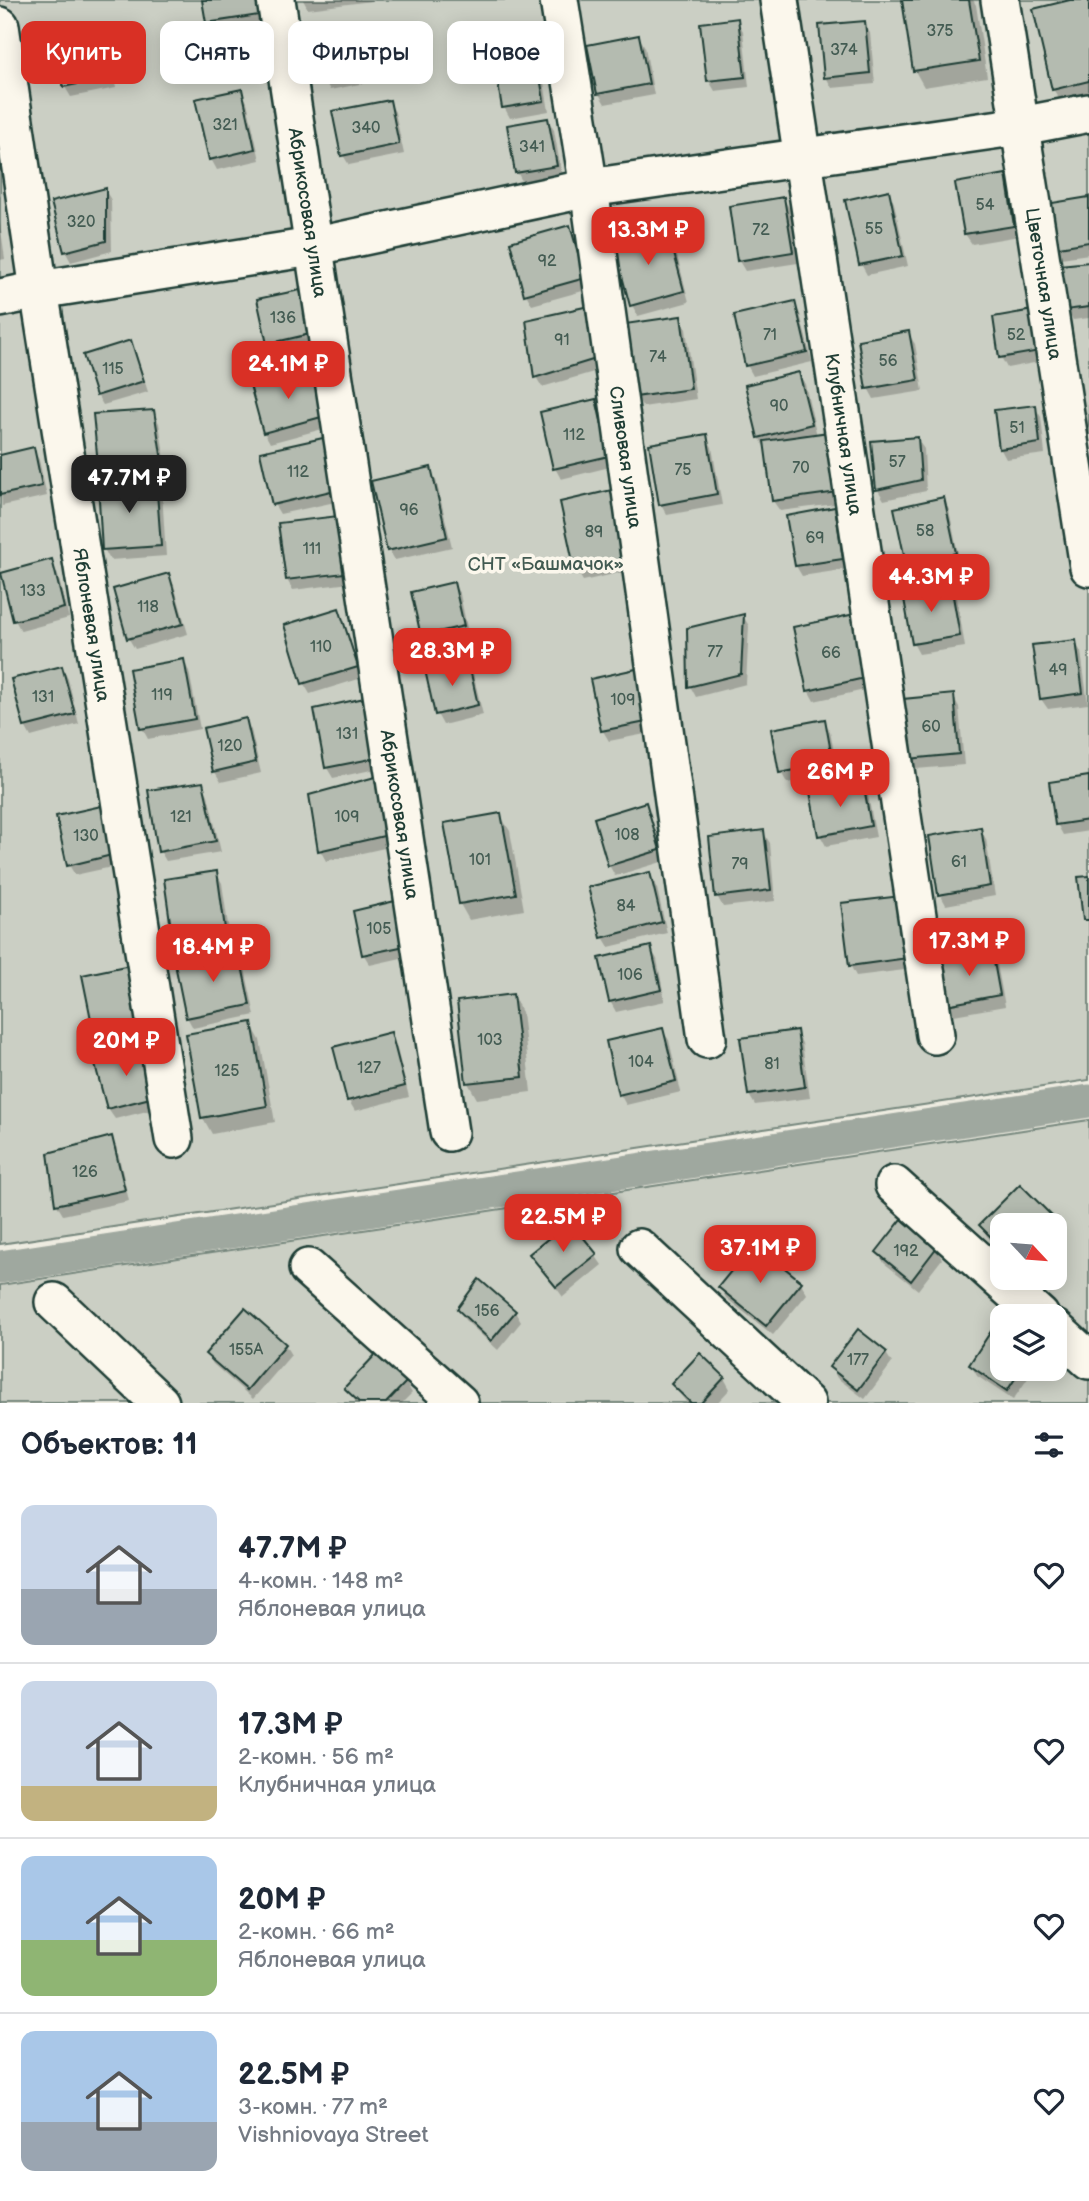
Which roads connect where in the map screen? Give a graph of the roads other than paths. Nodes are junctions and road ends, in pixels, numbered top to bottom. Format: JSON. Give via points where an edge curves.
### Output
{"nodes":[{"id":1,"x":276,"y":0,"type":"edge"},
{"id":2,"x":559,"y":0,"type":"edge"},
{"id":3,"x":779,"y":0,"type":"edge"},
{"id":4,"x":1000,"y":0,"type":"edge"},
{"id":5,"x":0,"y":26,"type":"edge"},
{"id":6,"x":1089,"y":113,"type":"edge"},
{"id":7,"x":1021,"y":126,"type":"junction"},
{"id":8,"x":802,"y":159,"type":"junction"},
{"id":9,"x":589,"y":188,"type":"junction"},
{"id":10,"x":312,"y":247,"type":"junction"},
{"id":11,"x":39,"y":290,"type":"junction"},
{"id":12,"x":0,"y":298,"type":"edge"},
{"id":13,"x":1089,"y":567,"type":"edge"},
{"id":14,"x":935,"y":1035,"type":"dead end"},
{"id":15,"x":707,"y":1040,"type":"dead end"},
{"id":16,"x":449,"y":1132,"type":"dead end"},
{"id":17,"x":174,"y":1139,"type":"dead end"},
{"id":18,"x":894,"y":1185,"type":"dead end"},
{"id":19,"x":639,"y":1248,"type":"dead end"},
{"id":20,"x":308,"y":1268,"type":"dead end"},
{"id":21,"x":54,"y":1302,"type":"dead end"},
{"id":22,"x":1027,"y":1304,"type":"edge"},
{"id":23,"x":1067,"y":1340,"type":"edge"},
{"id":24,"x":1089,"y":1360,"type":"edge"},
{"id":25,"x":160,"y":1403,"type":"edge"},
{"id":26,"x":459,"y":1403,"type":"edge"},
{"id":27,"x":806,"y":1403,"type":"edge"}],
"edges":[{"from":1,"to":10,"type":"street","name":"Абрикосовая улица"},
{"from":2,"to":9,"type":"street","name":"Сливовая улица"},
{"from":3,"to":8,"type":"street","name":"Клубничная улица"},
{"from":4,"to":7,"type":"street","name":"Цветочная улица"},
{"from":5,"to":11,"type":"street","name":"Яблоневая улица"},
{"from":6,"to":7,"type":"street"},
{"from":7,"to":8,"type":"street"},
{"from":7,"to":13,"type":"street","name":"Цветочная улица"},
{"from":8,"to":9,"type":"street"},
{"from":8,"to":14,"type":"street","name":"Клубничная улица"},
{"from":9,"to":10,"type":"street"},
{"from":9,"to":15,"type":"street","name":"Сливовая улица"},
{"from":10,"to":11,"type":"street"},
{"from":10,"to":16,"type":"street","name":"Абрикосовая улица"},
{"from":11,"to":12,"type":"street"},
{"from":11,"to":17,"type":"street","name":"Яблоневая улица"},
{"from":18,"to":22,"type":"street"},
{"from":19,"to":27,"type":"street"},
{"from":20,"to":26,"type":"street"},
{"from":21,"to":25,"type":"street"},
{"from":23,"to":24,"type":"street"}]}
